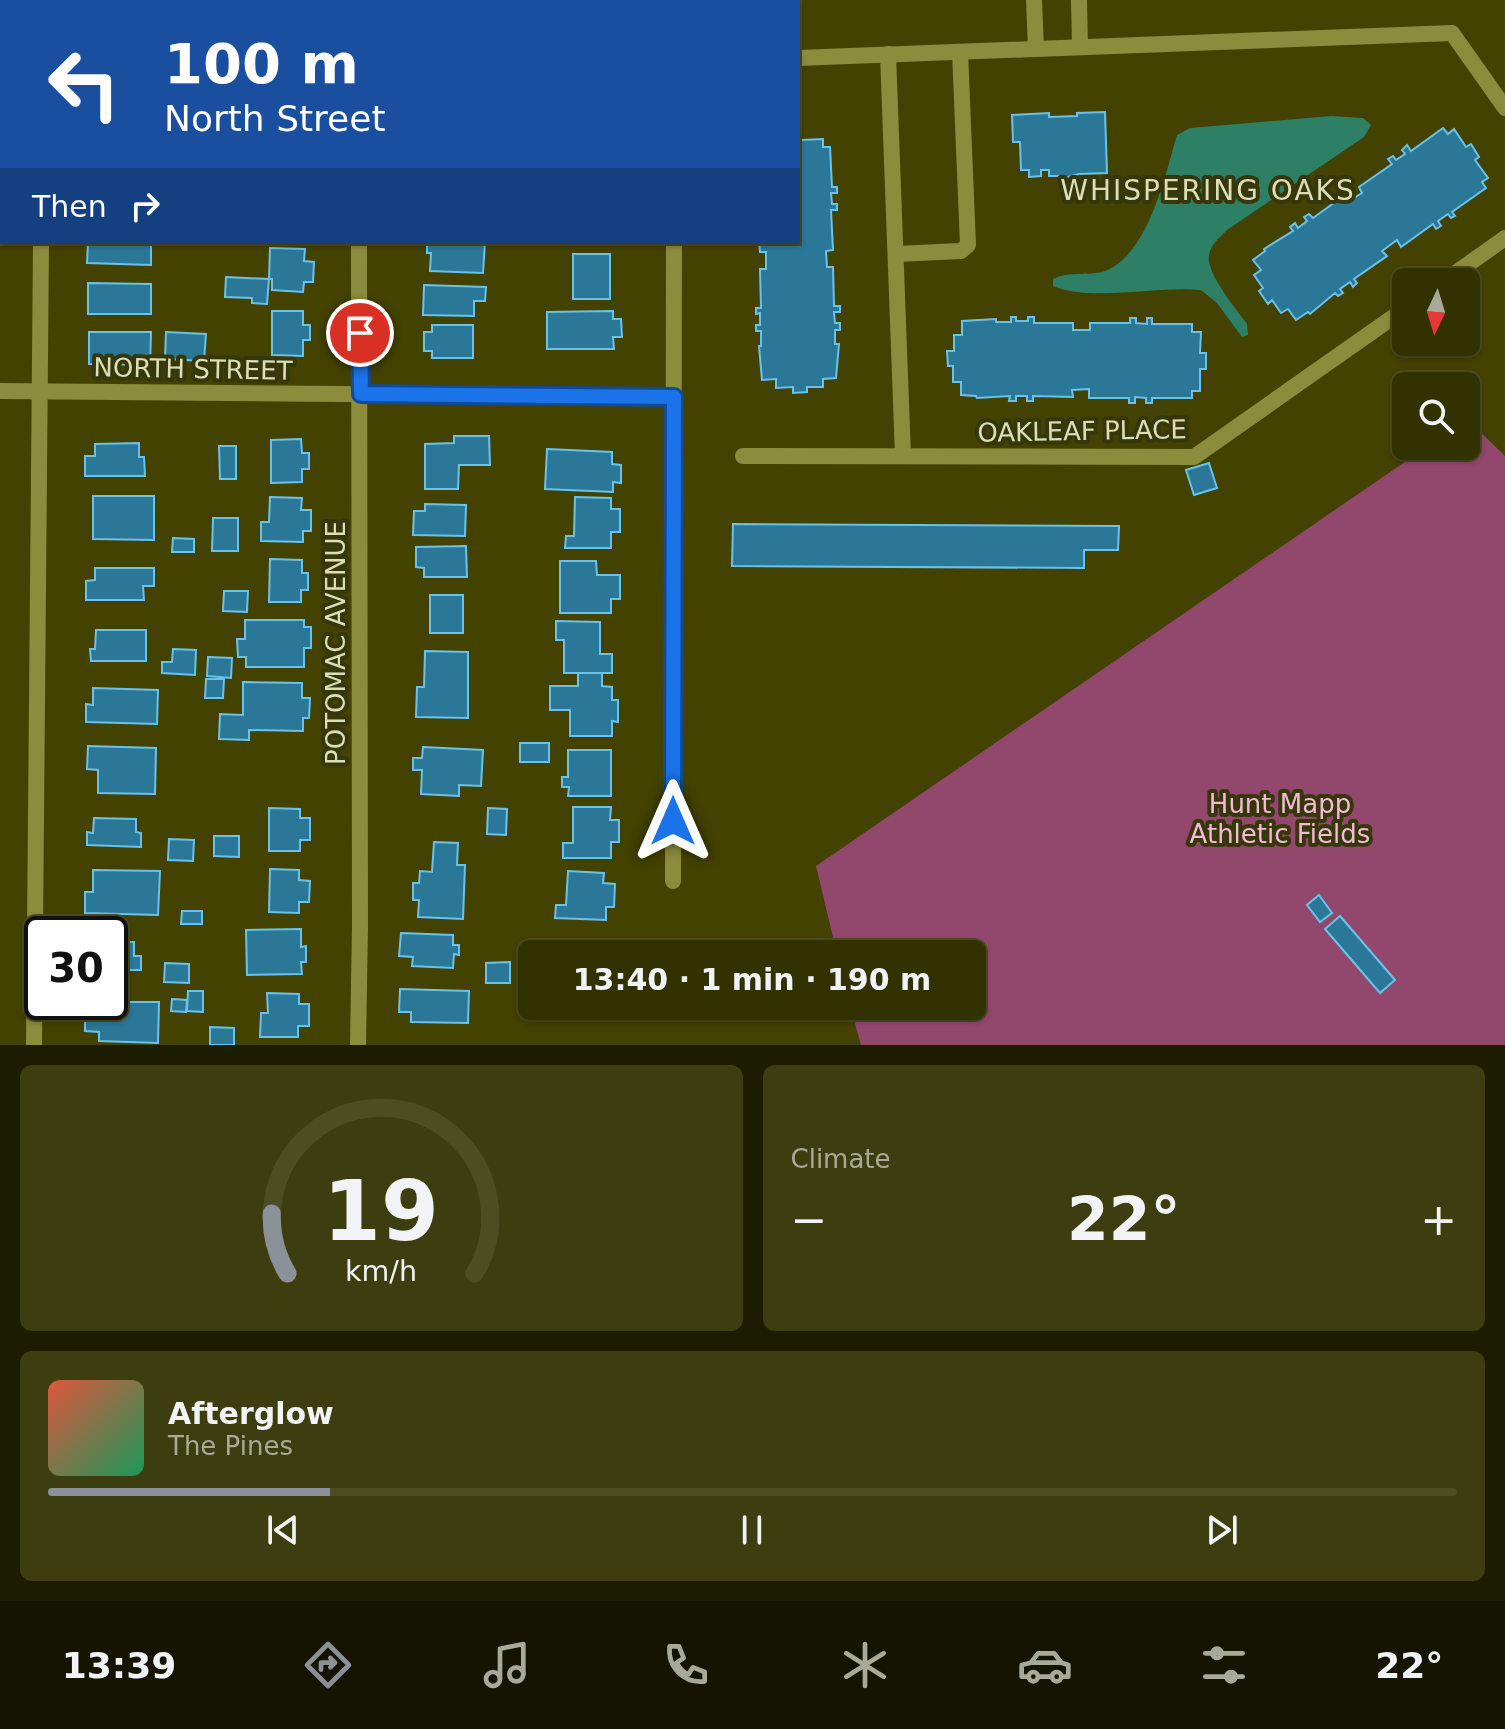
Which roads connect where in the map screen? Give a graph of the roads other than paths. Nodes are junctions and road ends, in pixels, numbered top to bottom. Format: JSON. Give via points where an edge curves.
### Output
{"nodes":[{"id":1,"x":1034,"y":0,"type":"edge"},
{"id":2,"x":1079,"y":0,"type":"edge"},
{"id":3,"x":1080,"y":47,"type":"junction"},
{"id":4,"x":1036,"y":49,"type":"junction"},
{"id":5,"x":960,"y":52,"type":"junction"},
{"id":6,"x":888,"y":54,"type":"junction"},
{"id":7,"x":800,"y":58,"type":"edge"},
{"id":8,"x":1505,"y":108,"type":"edge"},
{"id":9,"x":1505,"y":238,"type":"edge"},
{"id":10,"x":41,"y":244,"type":"edge"},
{"id":11,"x":359,"y":244,"type":"edge"},
{"id":12,"x":674,"y":244,"type":"edge"},
{"id":13,"x":896,"y":254,"type":"junction"},
{"id":14,"x":1463,"y":268,"type":"edge"},
{"id":15,"x":1392,"y":318,"type":"edge"},
{"id":16,"x":0,"y":391,"type":"edge"},
{"id":17,"x":41,"y":391,"type":"junction"},
{"id":18,"x":361,"y":394,"type":"junction"},
{"id":19,"x":674,"y":397,"type":"junction"},
{"id":20,"x":743,"y":456,"type":"dead end"},
{"id":21,"x":903,"y":456,"type":"junction"},
{"id":22,"x":673,"y":881,"type":"dead end"},
{"id":23,"x":34,"y":1045,"type":"edge"},
{"id":24,"x":358,"y":1045,"type":"edge"}],
"edges":[{"from":1,"to":4,"type":"street"},
{"from":2,"to":3,"type":"street"},
{"from":3,"to":4,"type":"street"},
{"from":3,"to":8,"type":"street","via":[[1452,33]]},
{"from":4,"to":5,"type":"street"},
{"from":5,"to":6,"type":"street"},
{"from":5,"to":13,"type":"street","via":[[968,245],[961,251]]},
{"from":6,"to":7,"type":"street"},
{"from":6,"to":13,"type":"street"},
{"from":9,"to":14,"type":"street"},
{"from":10,"to":17,"type":"street"},
{"from":11,"to":18,"type":"street","name":"POTOMAC AVENUE"},
{"from":12,"to":19,"type":"street"},
{"from":13,"to":21,"type":"street"},
{"from":15,"to":21,"type":"street","name":"OAKLEAF PLACE","via":[[1194,457]]},
{"from":16,"to":17,"type":"street","name":"NORTH STREET"},
{"from":17,"to":18,"type":"street","name":"NORTH STREET"},
{"from":17,"to":23,"type":"street"},
{"from":18,"to":19,"type":"street","name":"NORTH STREET"},
{"from":18,"to":24,"type":"street","name":"POTOMAC AVENUE"},
{"from":19,"to":22,"type":"street"},
{"from":20,"to":21,"type":"street","name":"OAKLEAF PLACE"}]}
